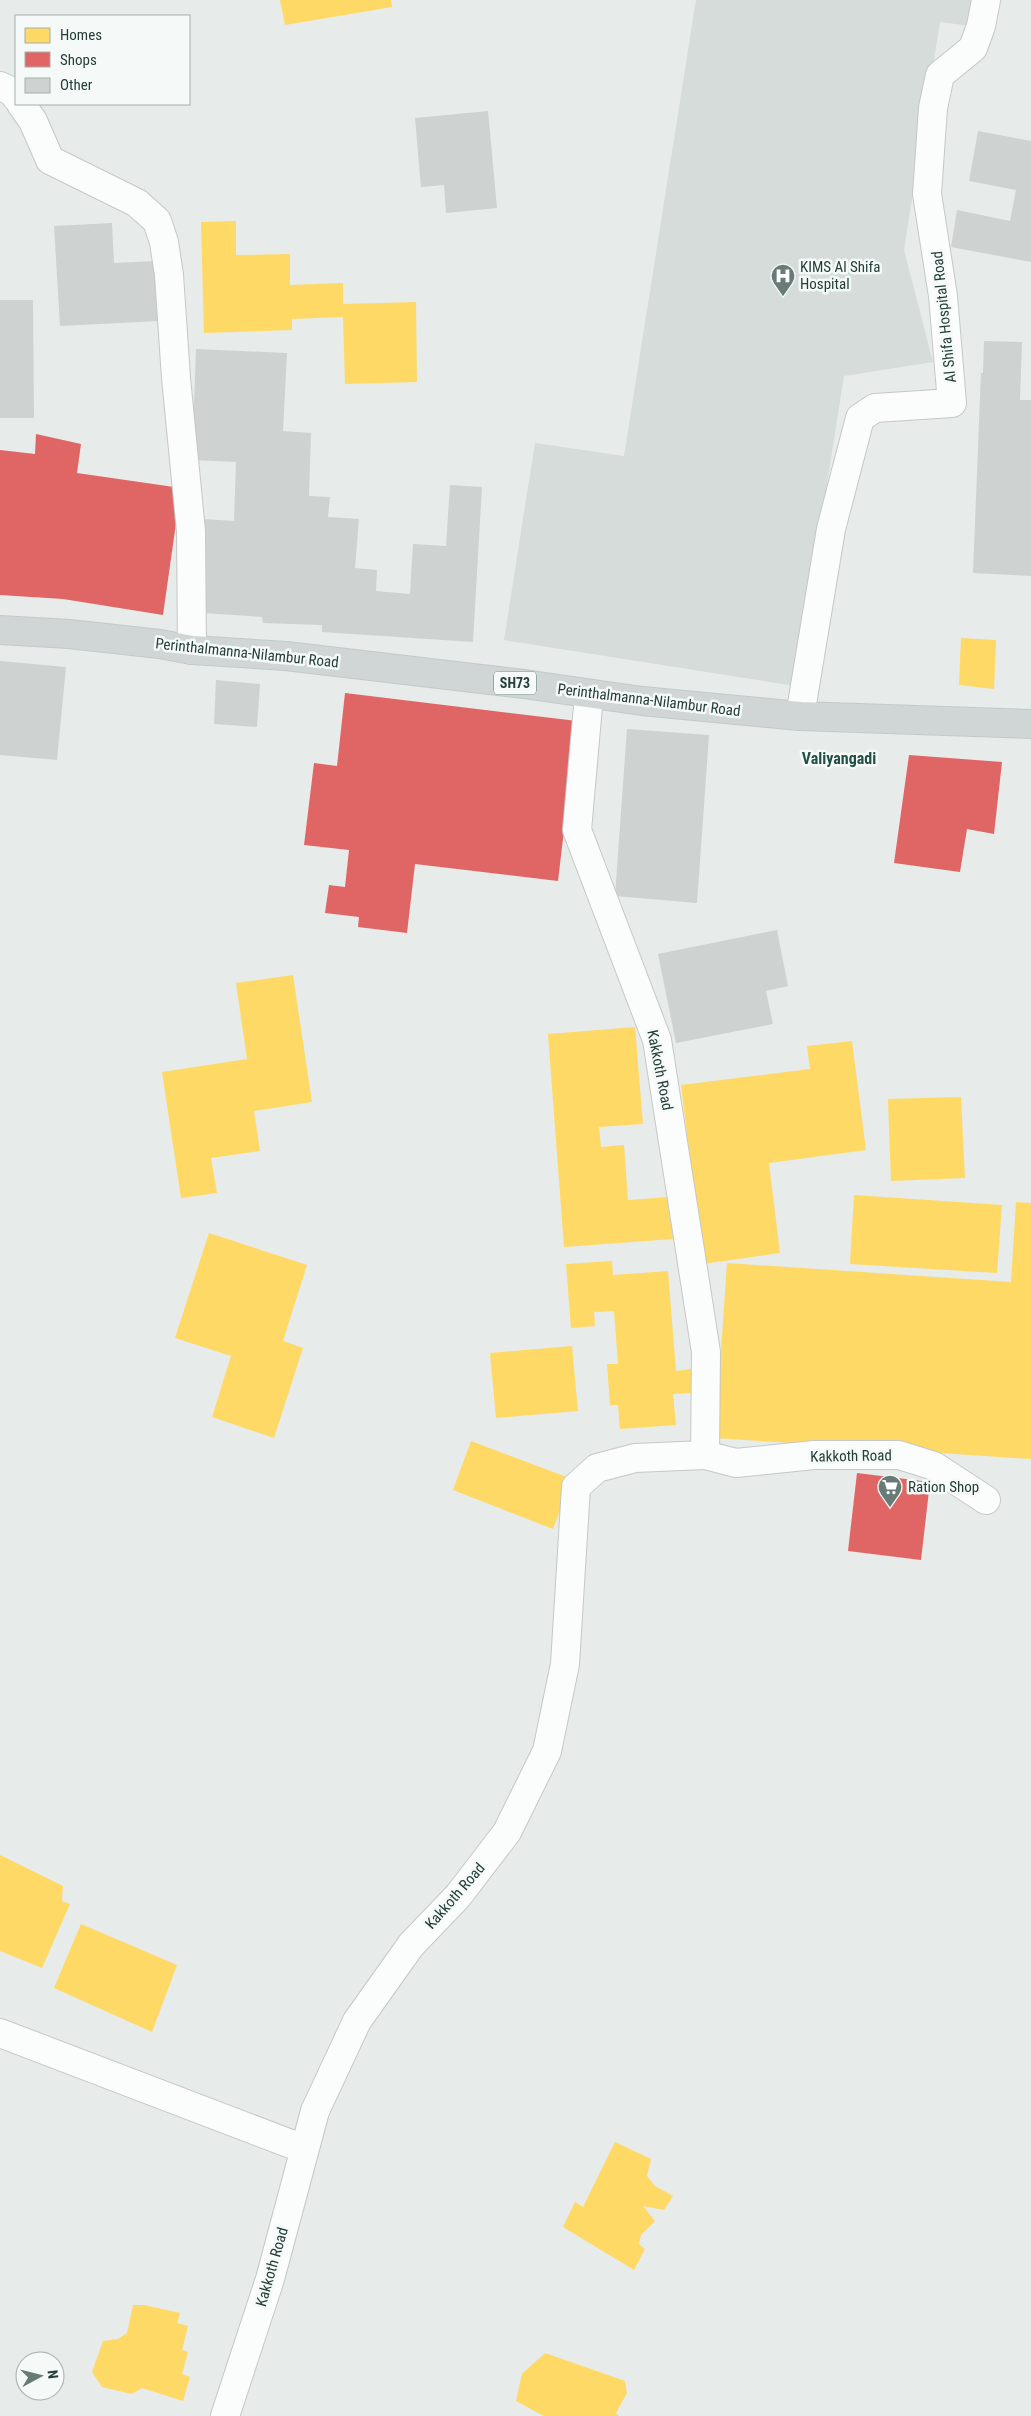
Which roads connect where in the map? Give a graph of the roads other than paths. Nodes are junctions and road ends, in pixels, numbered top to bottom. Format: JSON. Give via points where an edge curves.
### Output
{"nodes":[{"id":1,"x":986,"y":0,"type":"edge"},
{"id":2,"x":0,"y":86,"type":"edge"},
{"id":3,"x":15,"y":95,"type":"edge"},
{"id":4,"x":22,"y":105,"type":"edge"},
{"id":5,"x":0,"y":630,"type":"edge"},
{"id":6,"x":192,"y":650,"type":"junction"},
{"id":7,"x":589,"y":695,"type":"junction"},
{"id":8,"x":800,"y":716,"type":"junction"},
{"id":9,"x":1031,"y":724,"type":"edge"},
{"id":10,"x":705,"y":1455,"type":"junction"},
{"id":11,"x":986,"y":1500,"type":"dead end"},
{"id":12,"x":0,"y":2033,"type":"edge"},
{"id":13,"x":304,"y":2150,"type":"junction"},
{"id":14,"x":226,"y":2416,"type":"edge"}],
"edges":[{"from":1,"to":8,"type":"street","name":"Al Shifa Hospital Road","via":[[973,48],[940,75],[933,108],[928,194],[943,296],[952,403],[875,408],[860,418],[831,529]]},
{"from":2,"to":3,"type":"street"},
{"from":4,"to":6,"type":"street","via":[[33,121],[50,160],[137,203],[157,220],[164,242],[190,531]]},
{"from":5,"to":6,"type":"main road","name":"Perinthalmanna-Nilambur Road","number":"SH73","via":[[106,638]]},
{"from":6,"to":7,"type":"main road","name":"Perinthalmanna-Nilambur Road","number":"SH73","via":[[286,656],[524,684]]},
{"from":7,"to":8,"type":"main road","name":"Perinthalmanna-Nilambur Road","number":"SH73"},
{"from":7,"to":10,"type":"street","name":"Kakkoth Road","via":[[577,830],[657,1040],[706,1352]]},
{"from":8,"to":9,"type":"main road","name":"Perinthalmanna-Nilambur Road","number":"SH73"},
{"from":10,"to":11,"type":"street","name":"Kakkoth Road","via":[[736,1463],[814,1455],[899,1455],[934,1466]]},
{"from":10,"to":13,"type":"street","name":"Kakkoth Road","via":[[635,1458],[597,1468],[576,1487],[565,1664],[547,1751],[507,1832],[458,1896],[411,1945],[357,2020],[315,2111]]},
{"from":12,"to":13,"type":"street"},
{"from":13,"to":14,"type":"street","name":"Kakkoth Road","via":[[270,2279]]}]}
